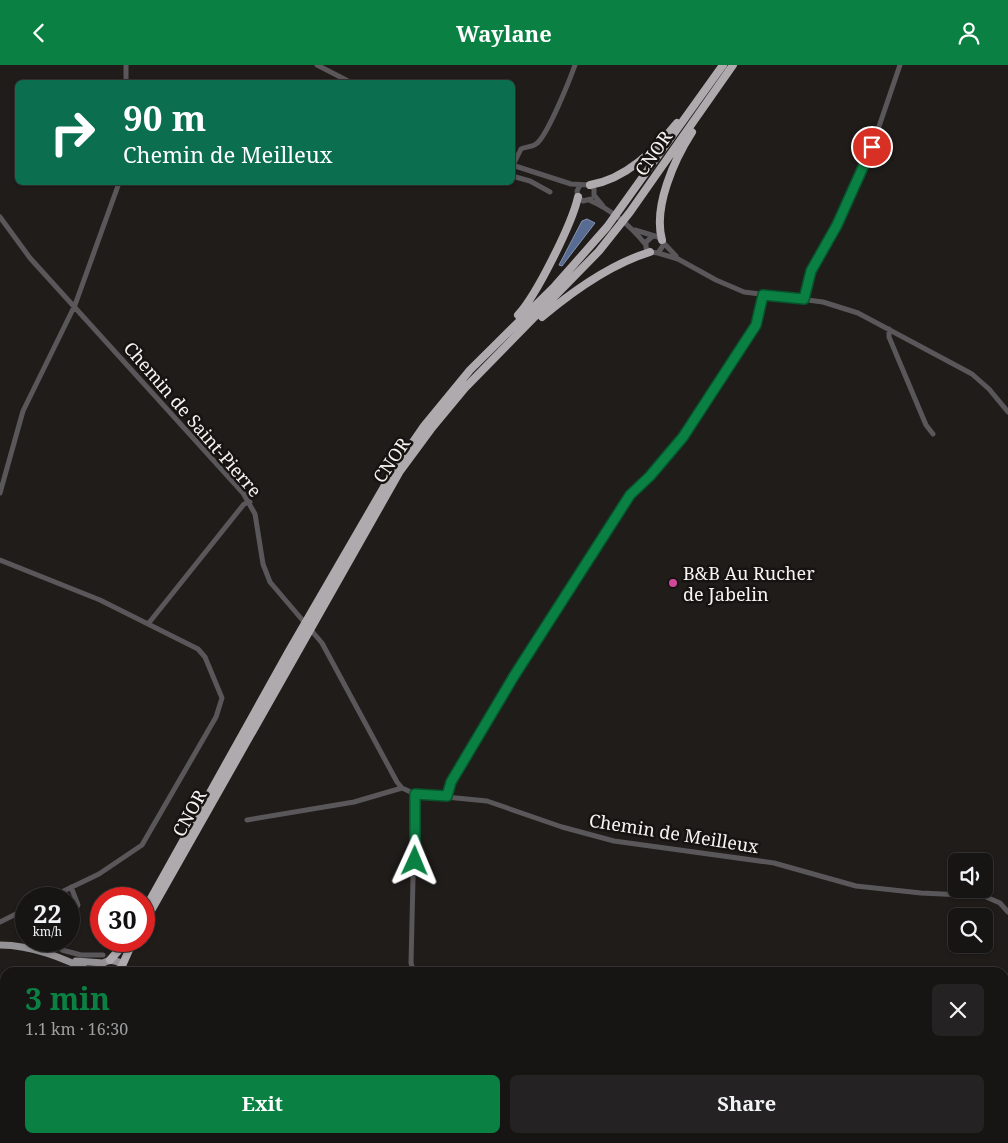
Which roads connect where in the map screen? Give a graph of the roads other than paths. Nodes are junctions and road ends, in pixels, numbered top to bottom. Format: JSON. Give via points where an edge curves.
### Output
{"nodes":[{"id":1,"x":126,"y":65,"type":"edge"},
{"id":2,"x":317,"y":65,"type":"edge"},
{"id":3,"x":575,"y":65,"type":"edge"},
{"id":4,"x":724,"y":65,"type":"edge"},
{"id":5,"x":734,"y":65,"type":"edge"},
{"id":6,"x":900,"y":65,"type":"edge"},
{"id":7,"x":126,"y":80,"type":"edge"},
{"id":8,"x":346,"y":80,"type":"edge"},
{"id":9,"x":708,"y":88,"type":"junction"},
{"id":10,"x":515,"y":161,"type":"edge"},
{"id":11,"x":515,"y":166,"type":"edge"},
{"id":12,"x":515,"y":177,"type":"edge"},
{"id":13,"x":557,"y":180,"type":"junction"},
{"id":14,"x":118,"y":185,"type":"edge"},
{"id":15,"x":580,"y":185,"type":"junction"},
{"id":16,"x":590,"y":185,"type":"junction"},
{"id":17,"x":550,"y":192,"type":"dead end"},
{"id":18,"x":594,"y":195,"type":"junction"},
{"id":19,"x":577,"y":196,"type":"junction"},
{"id":20,"x":589,"y":200,"type":"junction"},
{"id":21,"x":606,"y":208,"type":"junction"},
{"id":22,"x":0,"y":217,"type":"edge"},
{"id":23,"x":633,"y":229,"type":"junction"},
{"id":24,"x":653,"y":236,"type":"junction"},
{"id":25,"x":663,"y":242,"type":"junction"},
{"id":26,"x":648,"y":249,"type":"junction"},
{"id":27,"x":658,"y":253,"type":"junction"},
{"id":28,"x":678,"y":259,"type":"junction"},
{"id":29,"x":763,"y":295,"type":"junction"},
{"id":30,"x":804,"y":299,"type":"junction"},
{"id":31,"x":75,"y":305,"type":"junction"},
{"id":32,"x":889,"y":329,"type":"junction"},
{"id":33,"x":500,"y":351,"type":"junction"},
{"id":34,"x":470,"y":370,"type":"junction"},
{"id":35,"x":1008,"y":412,"type":"edge"},
{"id":36,"x":933,"y":434,"type":"dead end"},
{"id":37,"x":0,"y":493,"type":"edge"},
{"id":38,"x":250,"y":502,"type":"junction"},
{"id":39,"x":0,"y":560,"type":"edge"},
{"id":40,"x":148,"y":624,"type":"junction"},
{"id":41,"x":402,"y":788,"type":"junction"},
{"id":42,"x":415,"y":794,"type":"junction"},
{"id":43,"x":447,"y":796,"type":"junction"},
{"id":44,"x":247,"y":820,"type":"dead end"},
{"id":45,"x":71,"y":887,"type":"edge"},
{"id":46,"x":155,"y":891,"type":"edge"},
{"id":47,"x":155,"y":903,"type":"edge"},
{"id":48,"x":1008,"y":912,"type":"edge"},
{"id":49,"x":15,"y":914,"type":"edge"},
{"id":50,"x":0,"y":922,"type":"edge"},
{"id":51,"x":0,"y":945,"type":"edge"},
{"id":52,"x":66,"y":952,"type":"edge"},
{"id":53,"x":114,"y":952,"type":"edge"},
{"id":54,"x":129,"y":952,"type":"edge"},
{"id":55,"x":105,"y":959,"type":"junction"},
{"id":56,"x":66,"y":960,"type":"junction"},
{"id":57,"x":81,"y":967,"type":"edge"},
{"id":58,"x":102,"y":967,"type":"edge"},
{"id":59,"x":119,"y":967,"type":"edge"},
{"id":60,"x":124,"y":967,"type":"edge"},
{"id":61,"x":412,"y":967,"type":"edge"}],
"edges":[{"from":1,"to":7,"type":"street"},
{"from":2,"to":8,"type":"street"},
{"from":3,"to":10,"type":"street","via":[[543,134],[536,144],[521,149]]},
{"from":4,"to":9,"type":"highway","name":"CNOR"},
{"from":5,"to":25,"type":"highway","via":[[674,162],[662,209],[660,229]]},
{"from":5,"to":33,"type":"highway","name":"CNOR","via":[[604,244],[561,292]]},
{"from":6,"to":30,"type":"street","via":[[872,147],[842,216],[811,271]]},
{"from":9,"to":16,"type":"highway","via":[[654,150],[621,172]]},
{"from":9,"to":34,"type":"highway","name":"CNOR","via":[[602,233],[560,281]]},
{"from":11,"to":13,"type":"street"},
{"from":12,"to":17,"type":"street"},
{"from":13,"to":15,"type":"street"},
{"from":13,"to":19,"type":"street"},
{"from":14,"to":31,"type":"street"},
{"from":15,"to":16,"type":"street"},
{"from":15,"to":19,"type":"street"},
{"from":16,"to":18,"type":"street"},
{"from":18,"to":20,"type":"street"},
{"from":18,"to":21,"type":"street"},
{"from":19,"to":20,"type":"street","via":[[583,201]]},
{"from":19,"to":34,"type":"highway","via":[[573,215],[530,300]]},
{"from":20,"to":21,"type":"street"},
{"from":21,"to":23,"type":"street"},
{"from":22,"to":31,"type":"street","name":"Chemin de Saint-Pierre","via":[[30,258]]},
{"from":23,"to":24,"type":"street"},
{"from":23,"to":26,"type":"street"},
{"from":24,"to":25,"type":"street"},
{"from":24,"to":26,"type":"street","via":[[648,239]]},
{"from":25,"to":27,"type":"street"},
{"from":25,"to":28,"type":"street"},
{"from":26,"to":27,"type":"street"},
{"from":26,"to":33,"type":"highway","via":[[583,287]]},
{"from":27,"to":28,"type":"street"},
{"from":28,"to":29,"type":"street","via":[[730,287]]},
{"from":29,"to":30,"type":"street"},
{"from":29,"to":43,"type":"street","via":[[756,325],[683,437],[630,495],[509,684],[451,782]]},
{"from":30,"to":32,"type":"street","via":[[841,306]]},
{"from":31,"to":37,"type":"street","via":[[23,411]]},
{"from":31,"to":38,"type":"street","name":"Chemin de Saint-Pierre"},
{"from":32,"to":35,"type":"street","via":[[972,374]]},
{"from":32,"to":36,"type":"street","via":[[889,337],[926,425]]},
{"from":33,"to":47,"type":"highway","name":"CNOR","via":[[449,405],[387,492]]},
{"from":34,"to":46,"type":"highway","name":"CNOR","via":[[424,426],[381,489]]},
{"from":38,"to":40,"type":"street","via":[[244,504]]},
{"from":38,"to":41,"type":"street","name":"Chemin de Saint-Pierre","via":[[258,523],[266,573],[276,591],[317,638]]},
{"from":39,"to":40,"type":"street","via":[[100,600]]},
{"from":40,"to":45,"type":"street","via":[[198,649],[222,698],[221,708],[142,845],[99,874]]},
{"from":41,"to":42,"type":"street","name":"Chemin de Meilleux"},
{"from":41,"to":44,"type":"street","via":[[354,802]]},
{"from":42,"to":43,"type":"street","name":"Chemin de Meilleux"},
{"from":42,"to":61,"type":"street"},
{"from":43,"to":48,"type":"street","name":"Chemin de Meilleux","via":[[487,801],[614,841],[774,863],[856,886],[984,896],[1000,903]]},
{"from":49,"to":50,"type":"street"},
{"from":51,"to":56,"type":"main road"},
{"from":52,"to":55,"type":"street"},
{"from":53,"to":55,"type":"highway"},
{"from":54,"to":60,"type":"highway"},
{"from":55,"to":56,"type":"main road"},
{"from":55,"to":58,"type":"main road"},
{"from":55,"to":59,"type":"main road"},
{"from":56,"to":57,"type":"main road"}]}
